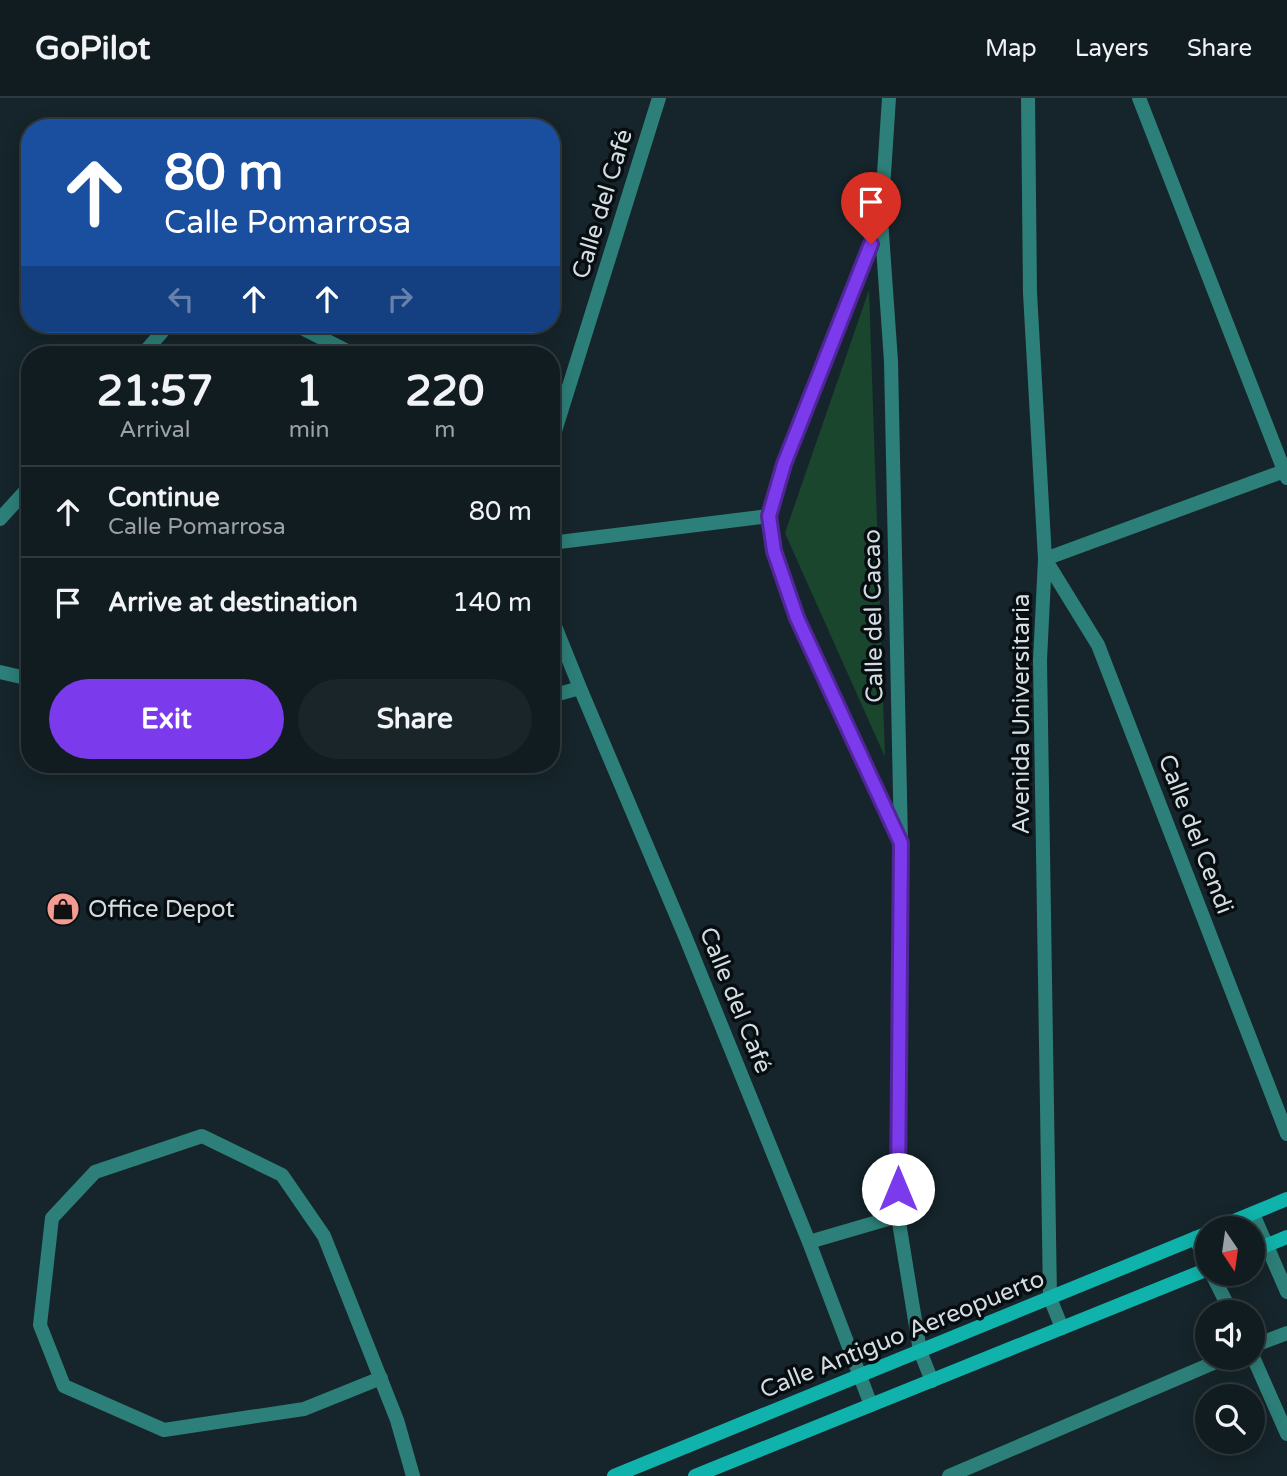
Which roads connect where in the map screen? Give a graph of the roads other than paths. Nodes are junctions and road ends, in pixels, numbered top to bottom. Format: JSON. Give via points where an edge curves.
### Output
{"nodes":[{"id":1,"x":659,"y":98,"type":"edge"},
{"id":2,"x":888,"y":98,"type":"edge"},
{"id":3,"x":1028,"y":98,"type":"edge"},
{"id":4,"x":1139,"y":98,"type":"edge"},
{"id":5,"x":881,"y":219,"type":"junction"},
{"id":6,"x":312,"y":333,"type":"edge"},
{"id":7,"x":337,"y":346,"type":"edge"},
{"id":8,"x":560,"y":415,"type":"edge"},
{"id":9,"x":1286,"y":473,"type":"edge"},
{"id":10,"x":21,"y":496,"type":"edge"},
{"id":11,"x":769,"y":516,"type":"junction"},
{"id":12,"x":0,"y":519,"type":"edge"},
{"id":13,"x":560,"y":542,"type":"edge"},
{"id":14,"x":1045,"y":559,"type":"junction"},
{"id":15,"x":560,"y":638,"type":"edge"},
{"id":16,"x":0,"y":673,"type":"edge"},
{"id":17,"x":21,"y":676,"type":"edge"},
{"id":18,"x":580,"y":688,"type":"junction"},
{"id":19,"x":560,"y":694,"type":"edge"},
{"id":20,"x":901,"y":843,"type":"junction"},
{"id":21,"x":1287,"y":1134,"type":"edge"},
{"id":22,"x":1287,"y":1199,"type":"edge"},
{"id":23,"x":1253,"y":1214,"type":"junction"},
{"id":24,"x":898,"y":1216,"type":"junction"},
{"id":25,"x":1248,"y":1216,"type":"edge"},
{"id":26,"x":1287,"y":1237,"type":"edge"},
{"id":27,"x":1195,"y":1238,"type":"edge"},
{"id":28,"x":809,"y":1242,"type":"junction"},
{"id":29,"x":1268,"y":1245,"type":"junction"},
{"id":30,"x":1265,"y":1246,"type":"edge"},
{"id":31,"x":1195,"y":1272,"type":"edge"},
{"id":32,"x":1287,"y":1292,"type":"edge"},
{"id":33,"x":1051,"y":1298,"type":"junction"},
{"id":34,"x":1062,"y":1328,"type":"junction"},
{"id":35,"x":1287,"y":1333,"type":"edge"},
{"id":36,"x":1265,"y":1341,"type":"edge"},
{"id":37,"x":920,"y":1351,"type":"junction"},
{"id":38,"x":1198,"y":1370,"type":"edge"},
{"id":39,"x":1259,"y":1370,"type":"edge"},
{"id":40,"x":859,"y":1376,"type":"junction"},
{"id":41,"x":381,"y":1378,"type":"junction"},
{"id":42,"x":932,"y":1381,"type":"junction"},
{"id":43,"x":871,"y":1405,"type":"junction"},
{"id":44,"x":1287,"y":1434,"type":"edge"},
{"id":45,"x":972,"y":1472,"type":"edge"},
{"id":46,"x":413,"y":1476,"type":"edge"},
{"id":47,"x":614,"y":1476,"type":"edge"},
{"id":48,"x":695,"y":1476,"type":"edge"},
{"id":49,"x":949,"y":1476,"type":"edge"}],
"edges":[{"from":1,"to":8,"type":"street","name":"Calle del Café"},
{"from":2,"to":5,"type":"street","name":"Calle del Cacao"},
{"from":3,"to":14,"type":"street","name":"Avenida Universitaria","via":[[1030,293]]},
{"from":4,"to":9,"type":"street"},
{"from":5,"to":11,"type":"street","via":[[784,464]]},
{"from":5,"to":20,"type":"street","name":"Calle del Cacao","via":[[891,361]]},
{"from":6,"to":7,"type":"street"},
{"from":9,"to":14,"type":"street"},
{"from":10,"to":12,"type":"street"},
{"from":11,"to":13,"type":"street"},
{"from":11,"to":20,"type":"street","via":[[774,551],[797,618]]},
{"from":14,"to":21,"type":"street","name":"Calle del Cendi","via":[[1098,645]]},
{"from":14,"to":33,"type":"street","name":"Avenida Universitaria","via":[[1040,660]]},
{"from":15,"to":18,"type":"street","name":"Calle del Café"},
{"from":16,"to":17,"type":"street"},
{"from":18,"to":19,"type":"street"},
{"from":18,"to":28,"type":"street","name":"Calle del Café"},
{"from":20,"to":24,"type":"street","name":"Calle del Cacao"},
{"from":22,"to":23,"type":"main road"},
{"from":23,"to":25,"type":"main road"},
{"from":23,"to":29,"type":"street"},
{"from":24,"to":28,"type":"street"},
{"from":24,"to":37,"type":"street","name":"Calle del Cacao"},
{"from":26,"to":29,"type":"main road"},
{"from":27,"to":33,"type":"main road","name":"Calle Antiguo Aereopuerto"},
{"from":28,"to":40,"type":"street","name":"Calle del Café"},
{"from":29,"to":30,"type":"main road"},
{"from":29,"to":32,"type":"street"},
{"from":31,"to":34,"type":"main road"},
{"from":33,"to":34,"type":"street","name":"Avenida Universitaria"},
{"from":33,"to":37,"type":"main road","name":"Calle Antiguo Aereopuerto"},
{"from":34,"to":42,"type":"main road"},
{"from":35,"to":36,"type":"street"},
{"from":37,"to":40,"type":"main road","name":"Calle Antiguo Aereopuerto"},
{"from":37,"to":42,"type":"street","name":"Calle del Cacao"},
{"from":38,"to":45,"type":"street"},
{"from":39,"to":44,"type":"street"},
{"from":40,"to":43,"type":"street","name":"Calle del Café"},
{"from":40,"to":47,"type":"main road","name":"Calle Antiguo Aereopuerto"},
{"from":41,"to":41,"type":"street","via":[[324,1236],[282,1175],[214,1141],[202,1136],[95,1172],[52,1218],[40,1325],[64,1386],[164,1430],[304,1409]]},
{"from":41,"to":46,"type":"street"},
{"from":42,"to":43,"type":"main road"},
{"from":43,"to":48,"type":"main road"},
{"from":45,"to":49,"type":"street"}]}
